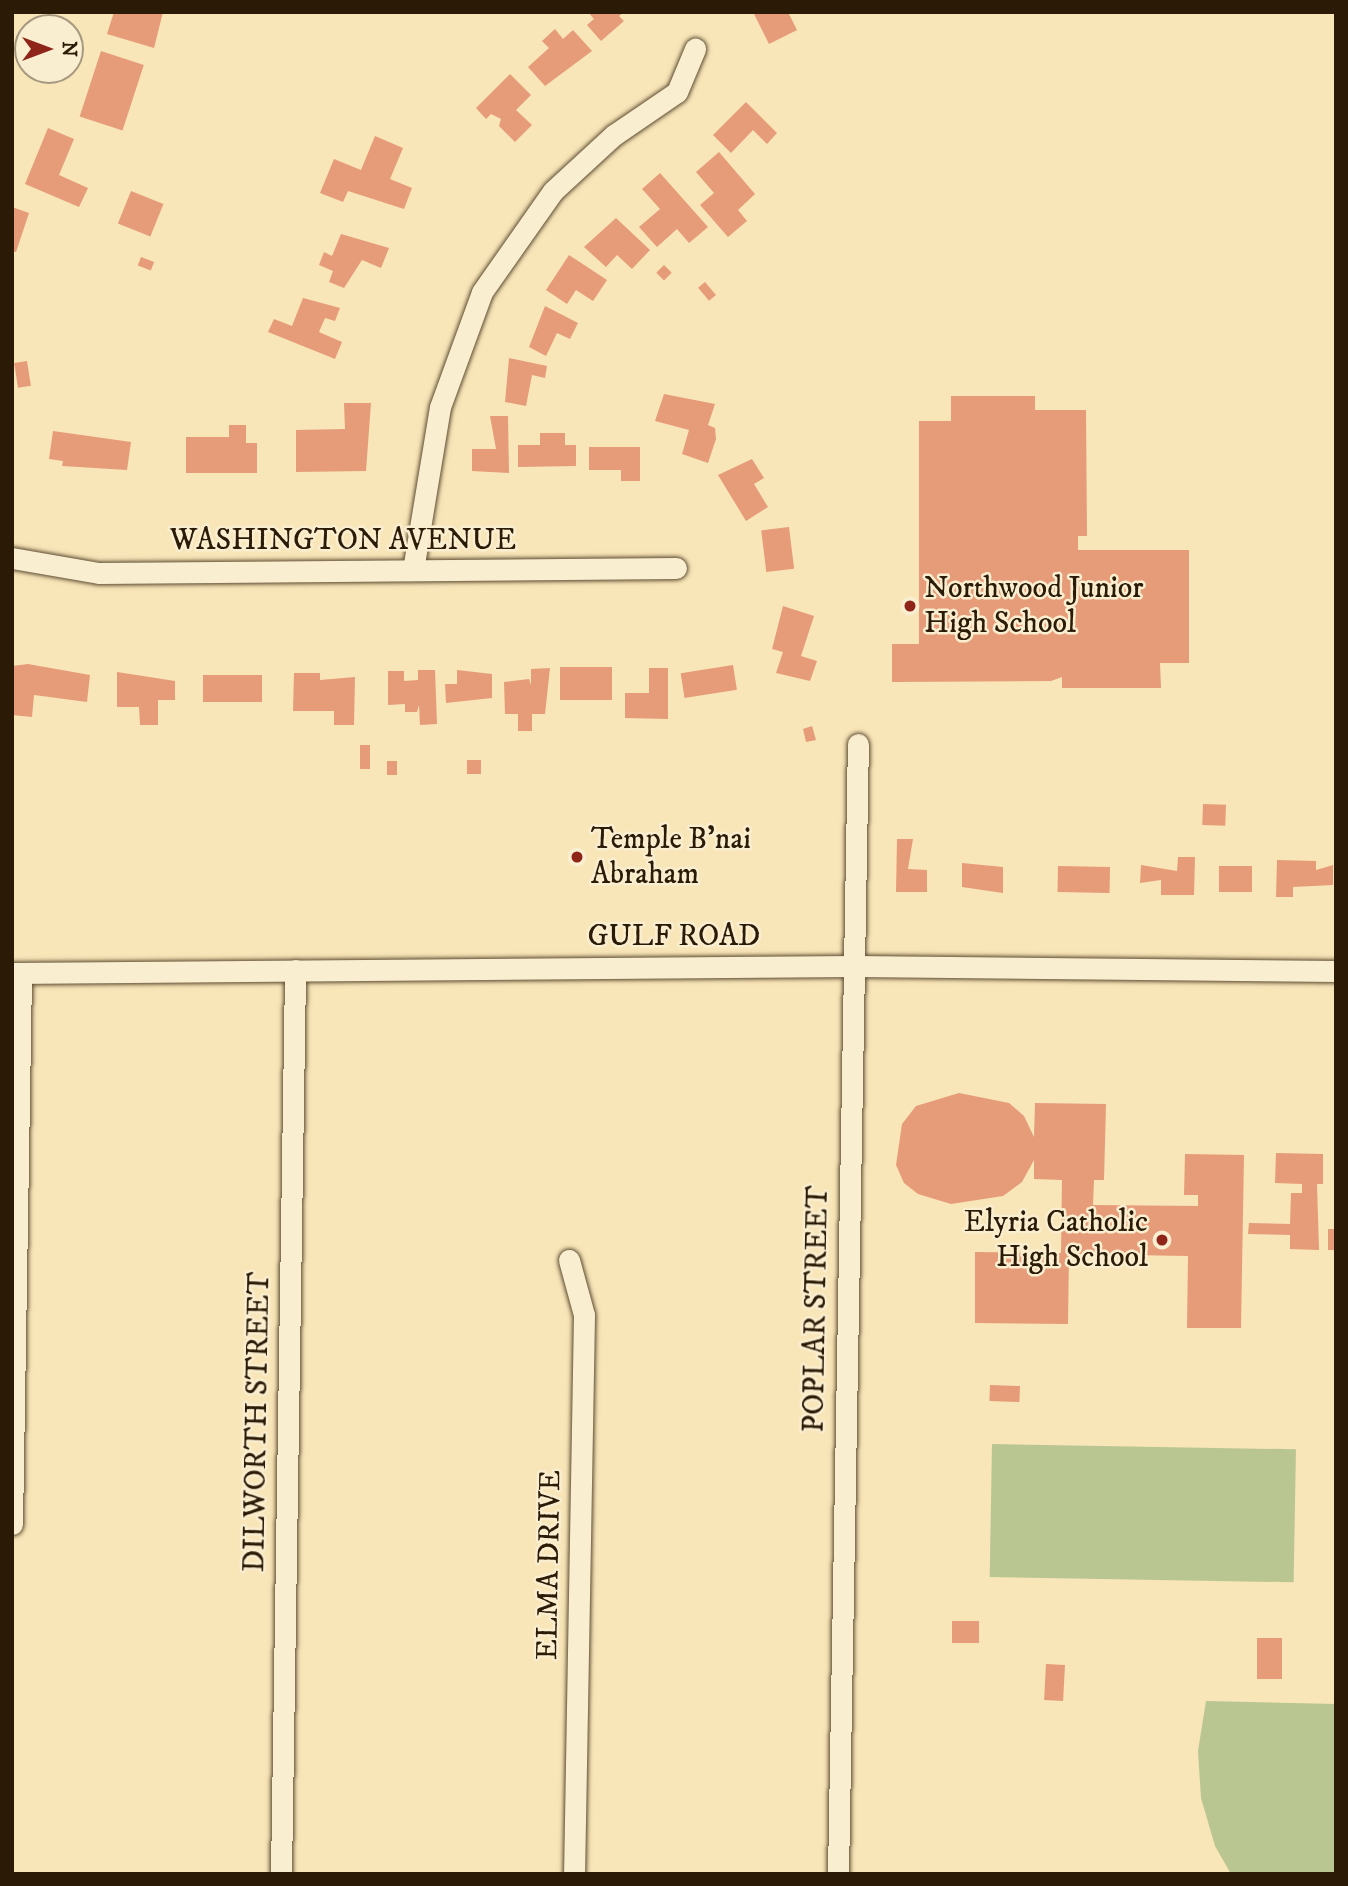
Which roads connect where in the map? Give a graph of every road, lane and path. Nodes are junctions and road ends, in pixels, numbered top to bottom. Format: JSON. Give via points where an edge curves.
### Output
{"nodes":[{"id":1,"x":695,"y":49,"type":"dead end"},
{"id":2,"x":12,"y":558,"type":"edge"},
{"id":3,"x":676,"y":568,"type":"dead end"},
{"id":4,"x":413,"y":570,"type":"junction"},
{"id":5,"x":858,"y":744,"type":"dead end"},
{"id":6,"x":854,"y":966,"type":"junction"},
{"id":7,"x":295,"y":970,"type":"junction"},
{"id":8,"x":1336,"y":971,"type":"edge"},
{"id":9,"x":16,"y":973,"type":"edge"},
{"id":10,"x":569,"y":1260,"type":"dead end"},
{"id":11,"x":12,"y":1524,"type":"edge"},
{"id":12,"x":281,"y":1874,"type":"edge"},
{"id":13,"x":574,"y":1874,"type":"edge"},
{"id":14,"x":838,"y":1874,"type":"edge"}],
"edges":[{"from":1,"to":4,"type":"street","via":[[677,92],[614,135],[553,191],[482,292],[440,407]]},
{"from":2,"to":4,"type":"street","name":"WASHINGTON AVENUE","via":[[99,573]]},
{"from":3,"to":4,"type":"street","name":"WASHINGTON AVENUE"},
{"from":5,"to":6,"type":"street","name":"POPLAR STREET"},
{"from":6,"to":7,"type":"street","name":"GULF ROAD"},
{"from":6,"to":8,"type":"street","name":"GULF ROAD"},
{"from":6,"to":14,"type":"street","name":"POPLAR STREET"},
{"from":7,"to":9,"type":"street","name":"GULF ROAD"},
{"from":7,"to":12,"type":"street","name":"DILWORTH STREET"},
{"from":9,"to":11,"type":"street"},
{"from":10,"to":13,"type":"street","name":"ELMA DRIVE","via":[[584,1315]]}]}
